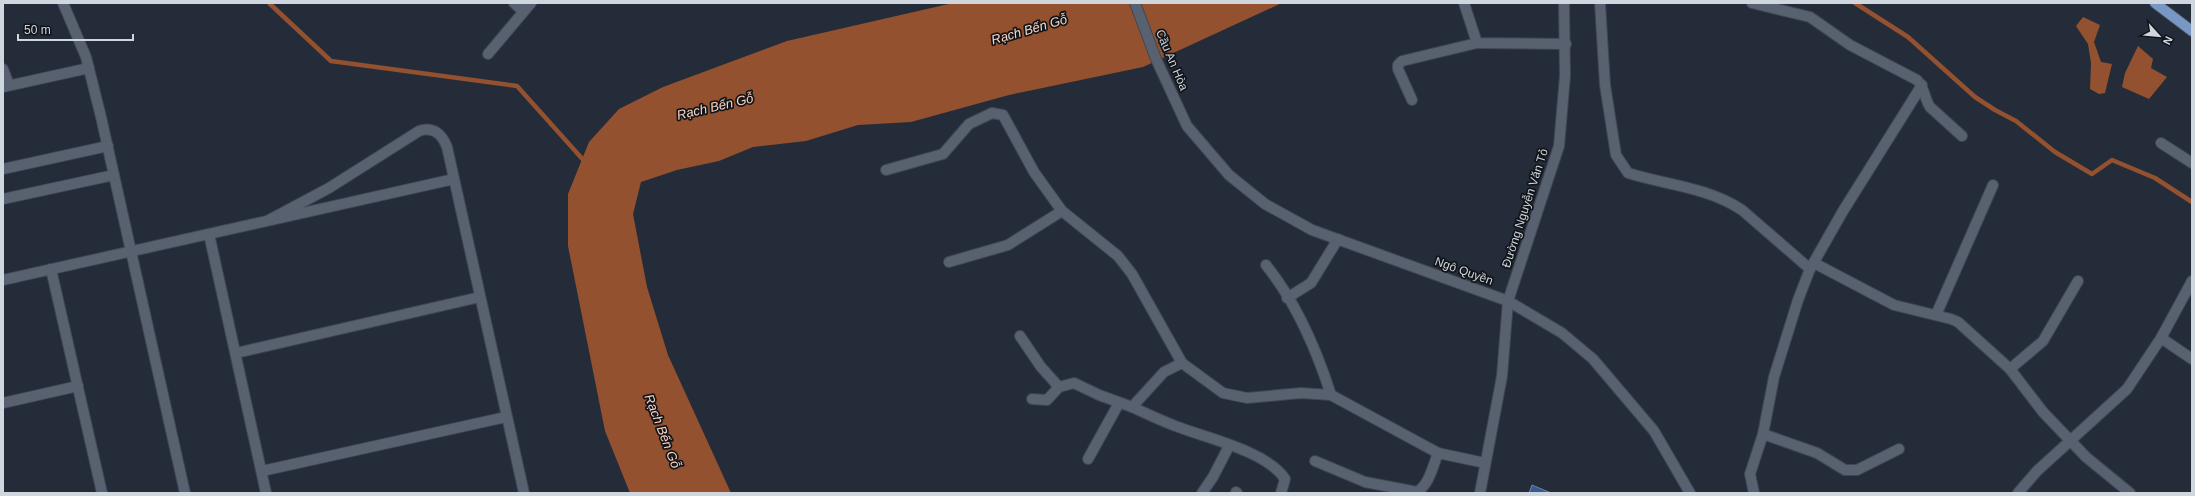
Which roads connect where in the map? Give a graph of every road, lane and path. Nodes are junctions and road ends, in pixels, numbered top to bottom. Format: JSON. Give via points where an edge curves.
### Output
{"nodes":[{"id":1,"x":63,"y":3,"type":"edge"},
{"id":2,"x":514,"y":3,"type":"edge"},
{"id":3,"x":531,"y":3,"type":"edge"},
{"id":4,"x":1135,"y":3,"type":"edge"},
{"id":5,"x":1464,"y":3,"type":"edge"},
{"id":6,"x":1564,"y":3,"type":"edge"},
{"id":7,"x":1600,"y":3,"type":"edge"},
{"id":8,"x":1752,"y":3,"type":"edge"},
{"id":9,"x":2155,"y":3,"type":"edge"},
{"id":10,"x":523,"y":11,"type":"junction"},
{"id":11,"x":2192,"y":31,"type":"edge"},
{"id":12,"x":1477,"y":43,"type":"junction"},
{"id":13,"x":1566,"y":44,"type":"junction"},
{"id":14,"x":488,"y":54,"type":"dead end"},
{"id":15,"x":89,"y":68,"type":"junction"},
{"id":16,"x":3,"y":69,"type":"edge"},
{"id":17,"x":1922,"y":85,"type":"junction"},
{"id":18,"x":6,"y":86,"type":"edge"},
{"id":19,"x":1412,"y":100,"type":"dead end"},
{"id":20,"x":1187,"y":126,"type":"joint"},
{"id":21,"x":1962,"y":136,"type":"dead end"},
{"id":22,"x":2161,"y":143,"type":"dead end"},
{"id":23,"x":108,"y":146,"type":"junction"},
{"id":24,"x":2192,"y":162,"type":"edge"},
{"id":25,"x":3,"y":169,"type":"edge"},
{"id":26,"x":886,"y":170,"type":"dead end"},
{"id":27,"x":114,"y":175,"type":"junction"},
{"id":28,"x":454,"y":179,"type":"junction"},
{"id":29,"x":1993,"y":185,"type":"dead end"},
{"id":30,"x":3,"y":199,"type":"edge"},
{"id":31,"x":1062,"y":211,"type":"junction"},
{"id":32,"x":269,"y":220,"type":"junction"},
{"id":33,"x":209,"y":234,"type":"junction"},
{"id":34,"x":1338,"y":239,"type":"junction"},
{"id":35,"x":131,"y":251,"type":"junction"},
{"id":36,"x":949,"y":262,"type":"dead end"},
{"id":37,"x":1266,"y":265,"type":"dead end"},
{"id":38,"x":1812,"y":266,"type":"junction"},
{"id":39,"x":51,"y":269,"type":"junction"},
{"id":40,"x":3,"y":280,"type":"edge"},
{"id":41,"x":2078,"y":281,"type":"dead end"},
{"id":42,"x":2192,"y":281,"type":"edge"},
{"id":43,"x":480,"y":297,"type":"junction"},
{"id":44,"x":1287,"y":298,"type":"junction"},
{"id":45,"x":1508,"y":301,"type":"junction"},
{"id":46,"x":1936,"y":315,"type":"junction"},
{"id":47,"x":1020,"y":336,"type":"dead end"},
{"id":48,"x":2161,"y":338,"type":"junction"},
{"id":49,"x":236,"y":353,"type":"junction"},
{"id":50,"x":2192,"y":359,"type":"edge"},
{"id":51,"x":1182,"y":362,"type":"junction"},
{"id":52,"x":2010,"y":369,"type":"junction"},
{"id":53,"x":78,"y":386,"type":"junction"},
{"id":54,"x":1059,"y":387,"type":"junction"},
{"id":55,"x":1331,"y":395,"type":"junction"},
{"id":56,"x":1032,"y":399,"type":"dead end"},
{"id":57,"x":3,"y":403,"type":"edge"},
{"id":58,"x":1119,"y":403,"type":"junction"},
{"id":59,"x":1132,"y":407,"type":"junction"},
{"id":60,"x":506,"y":417,"type":"junction"},
{"id":61,"x":1763,"y":434,"type":"junction"},
{"id":62,"x":2071,"y":441,"type":"junction"},
{"id":63,"x":1229,"y":446,"type":"junction"},
{"id":64,"x":1899,"y":449,"type":"dead end"},
{"id":65,"x":1438,"y":453,"type":"junction"},
{"id":66,"x":1088,"y":459,"type":"dead end"},
{"id":67,"x":1315,"y":461,"type":"dead end"},
{"id":68,"x":1485,"y":463,"type":"junction"},
{"id":69,"x":262,"y":471,"type":"junction"},
{"id":70,"x":102,"y":493,"type":"edge"},
{"id":71,"x":185,"y":493,"type":"edge"},
{"id":72,"x":266,"y":493,"type":"edge"},
{"id":73,"x":524,"y":493,"type":"edge"},
{"id":74,"x":1202,"y":493,"type":"edge"},
{"id":75,"x":1281,"y":493,"type":"edge"},
{"id":76,"x":1480,"y":493,"type":"edge"},
{"id":77,"x":1690,"y":493,"type":"edge"},
{"id":78,"x":1754,"y":493,"type":"edge"},
{"id":79,"x":2018,"y":493,"type":"edge"},
{"id":80,"x":2130,"y":493,"type":"edge"}],
"edges":[{"from":1,"to":15,"type":"street"},
{"from":2,"to":10,"type":"street"},
{"from":3,"to":10,"type":"street"},
{"from":4,"to":20,"type":"street","name":"Cầu An Hòa","via":[[1156,59]]},
{"from":5,"to":12,"type":"street"},
{"from":6,"to":13,"type":"street","name":"Đường Nguyễn Văn Tỏ"},
{"from":7,"to":38,"type":"street","via":[[1605,85],[1616,155],[1620,165],[1628,173],[1711,194],[1730,202]]},
{"from":8,"to":17,"type":"street","via":[[1810,17],[1850,45]]},
{"from":9,"to":11,"type":"main road"},
{"from":10,"to":14,"type":"street"},
{"from":12,"to":13,"type":"street"},
{"from":12,"to":19,"type":"street","via":[[1402,61],[1398,69]]},
{"from":13,"to":45,"type":"street","name":"Đường Nguyễn Văn Tỏ","via":[[1559,146]]},
{"from":15,"to":18,"type":"street"},
{"from":15,"to":23,"type":"street"},
{"from":16,"to":18,"type":"street"},
{"from":17,"to":21,"type":"street","via":[[1926,102]]},
{"from":17,"to":38,"type":"street","via":[[1843,211]]},
{"from":20,"to":34,"type":"street","name":"Ngô Quyền","via":[[1229,175],[1265,204],[1312,230]]},
{"from":22,"to":24,"type":"street"},
{"from":23,"to":25,"type":"street"},
{"from":23,"to":27,"type":"street"},
{"from":26,"to":31,"type":"street","via":[[943,154],[969,124],[997,113],[1003,115],[1034,172]]},
{"from":27,"to":30,"type":"street"},
{"from":27,"to":35,"type":"street"},
{"from":28,"to":32,"type":"street"},
{"from":28,"to":32,"type":"street","via":[[442,136],[431,129],[423,129],[329,188]]},
{"from":28,"to":43,"type":"street"},
{"from":29,"to":46,"type":"street"},
{"from":31,"to":36,"type":"street","via":[[1008,245]]},
{"from":31,"to":51,"type":"street","via":[[1118,256],[1144,293]]},
{"from":32,"to":33,"type":"street"},
{"from":33,"to":35,"type":"street"},
{"from":33,"to":49,"type":"street"},
{"from":34,"to":44,"type":"street","via":[[1311,283]]},
{"from":34,"to":45,"type":"street","name":"Ngô Quyền"},
{"from":35,"to":39,"type":"street"},
{"from":35,"to":71,"type":"street"},
{"from":37,"to":44,"type":"street","via":[[1278,279]]},
{"from":38,"to":46,"type":"street","via":[[1894,305]]},
{"from":38,"to":61,"type":"street","via":[[1798,300],[1774,377]]},
{"from":39,"to":40,"type":"street"},
{"from":39,"to":53,"type":"street"},
{"from":41,"to":52,"type":"street","via":[[2043,341]]},
{"from":42,"to":48,"type":"street"},
{"from":43,"to":49,"type":"street"},
{"from":43,"to":60,"type":"street"},
{"from":44,"to":55,"type":"street","via":[[1319,358]]},
{"from":45,"to":68,"type":"street","name":"Đường Nguyễn Văn Tỏ","via":[[1502,376]]},
{"from":45,"to":77,"type":"street","name":"Ngô Quyền","via":[[1562,333],[1593,359],[1654,431]]},
{"from":46,"to":52,"type":"street","via":[[1958,322]]},
{"from":47,"to":54,"type":"street","via":[[1041,367]]},
{"from":48,"to":50,"type":"street"},
{"from":48,"to":62,"type":"street","via":[[2127,389]]},
{"from":49,"to":69,"type":"street"},
{"from":51,"to":55,"type":"street","via":[[1223,393],[1237,397],[1301,393]]},
{"from":51,"to":59,"type":"street","via":[[1164,372]]},
{"from":52,"to":62,"type":"street","via":[[2043,412]]},
{"from":53,"to":57,"type":"street"},
{"from":53,"to":70,"type":"street"},
{"from":54,"to":56,"type":"street","via":[[1047,400]]},
{"from":54,"to":58,"type":"street","via":[[1074,383]]},
{"from":55,"to":65,"type":"street"},
{"from":58,"to":59,"type":"street"},
{"from":58,"to":66,"type":"street"},
{"from":59,"to":63,"type":"street"},
{"from":60,"to":69,"type":"street"},
{"from":60,"to":73,"type":"street"},
{"from":61,"to":64,"type":"street","via":[[1817,453],[1845,470],[1857,470]]},
{"from":61,"to":78,"type":"street","via":[[1750,474]]},
{"from":62,"to":79,"type":"street","via":[[2037,471]]},
{"from":62,"to":80,"type":"street","via":[[2086,457]]},
{"from":63,"to":74,"type":"street","via":[[1213,478]]},
{"from":63,"to":75,"type":"street","via":[[1279,470],[1284,479]]},
{"from":65,"to":67,"type":"street","via":[[1427,481],[1417,492],[1365,482]]},
{"from":65,"to":68,"type":"street"},
{"from":68,"to":76,"type":"street","name":"Đường Nguyễn Văn Tỏ"},
{"from":69,"to":72,"type":"street"}]}
